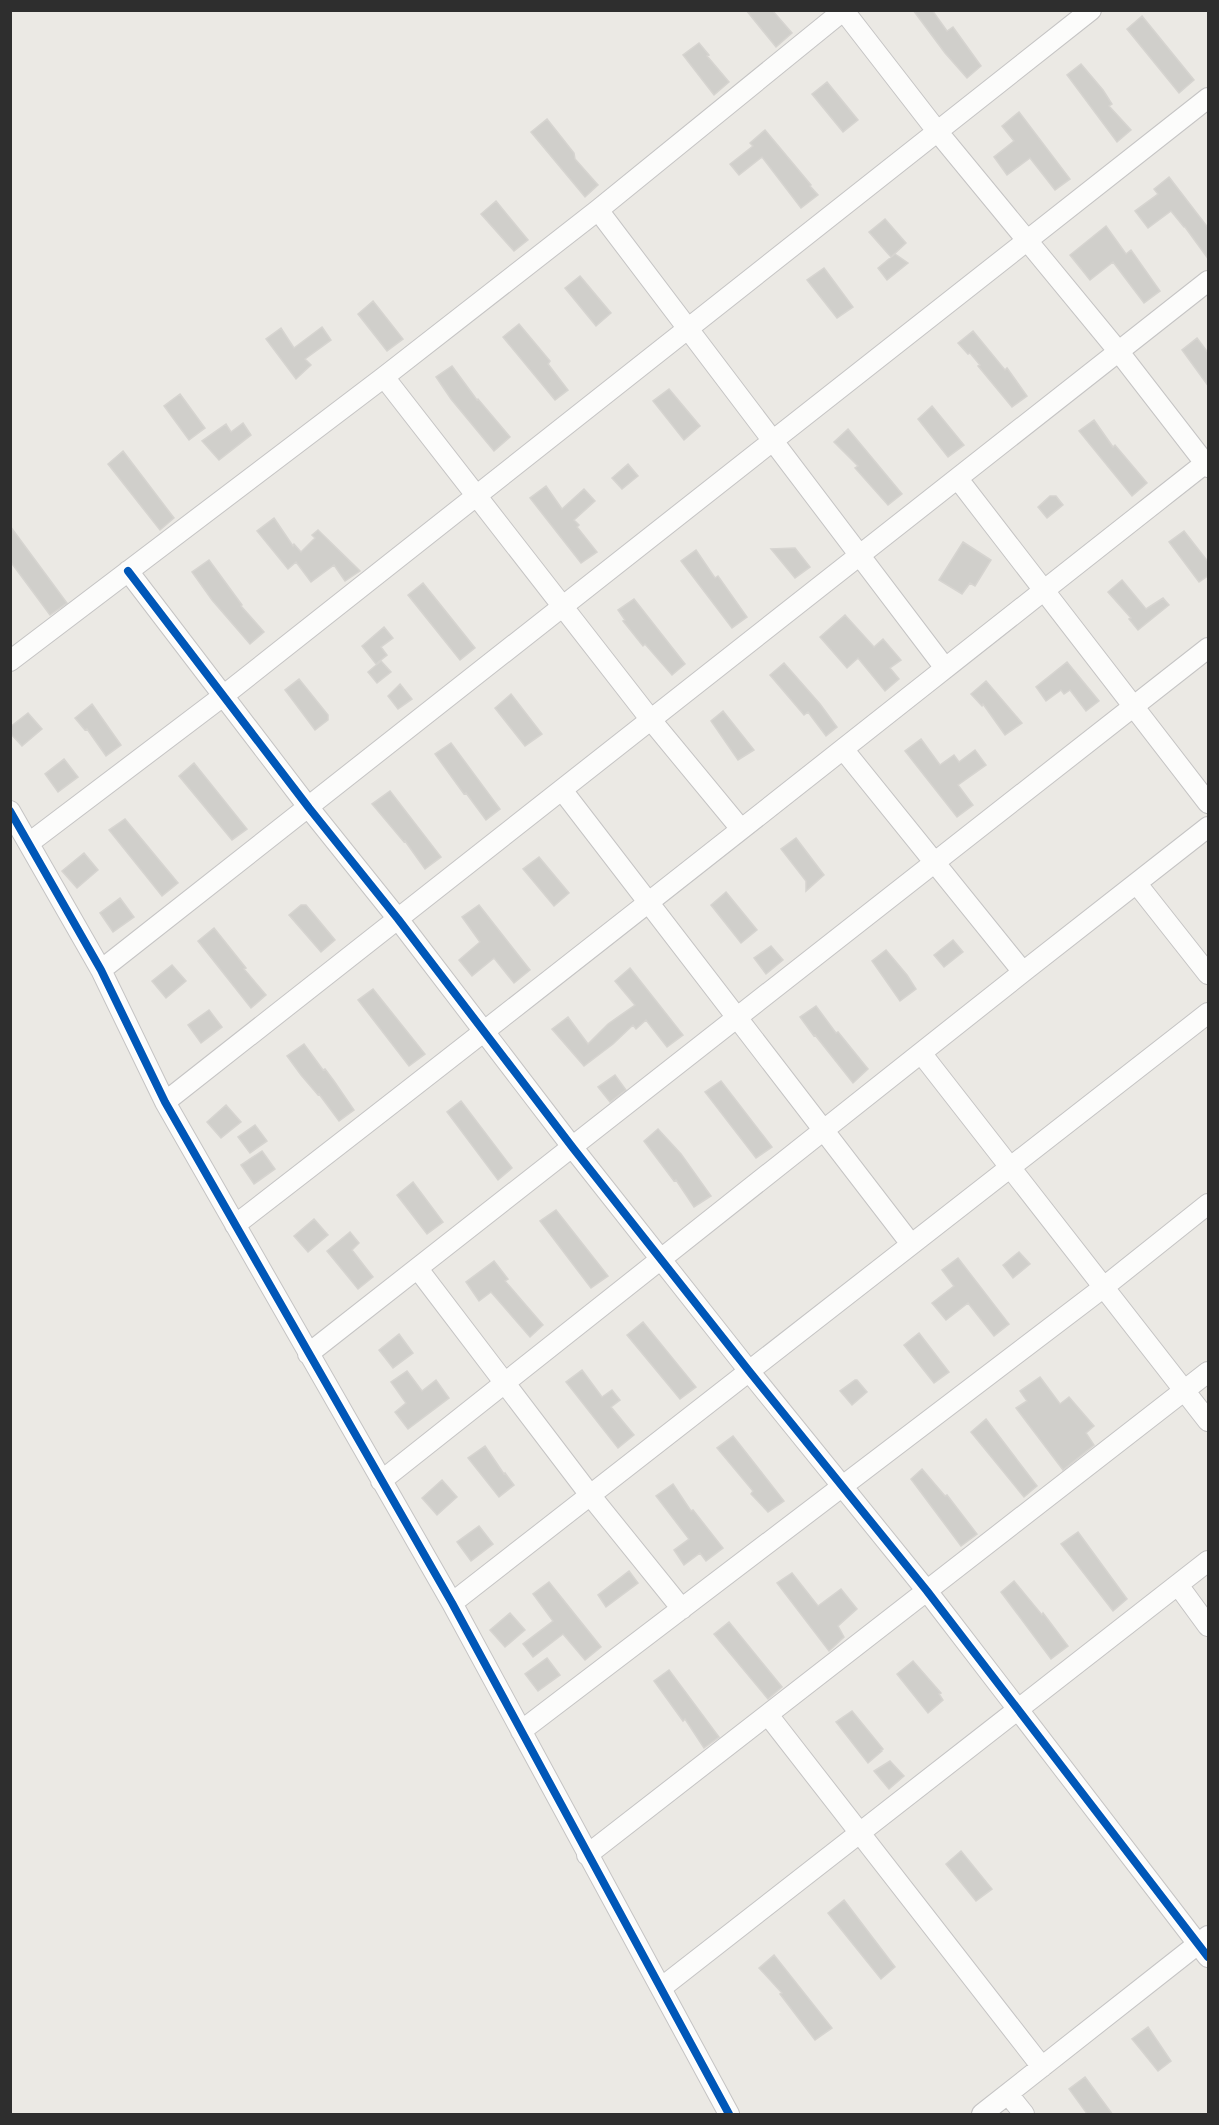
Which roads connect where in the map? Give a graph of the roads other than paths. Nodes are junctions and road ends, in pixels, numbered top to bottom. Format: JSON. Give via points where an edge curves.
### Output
{"nodes":[{"id":1,"x":1091,"y":10,"type":"edge"},
{"id":2,"x":844,"y":11,"type":"edge"},
{"id":3,"x":1209,"y":98,"type":"edge"},
{"id":4,"x":937,"y":131,"type":"junction"},
{"id":5,"x":598,"y":210,"type":"junction"},
{"id":6,"x":1027,"y":239,"type":"junction"},
{"id":7,"x":1209,"y":281,"type":"edge"},
{"id":8,"x":688,"y":328,"type":"junction"},
{"id":9,"x":1119,"y":352,"type":"junction"},
{"id":10,"x":384,"y":377,"type":"junction"},
{"id":11,"x":773,"y":440,"type":"junction"},
{"id":12,"x":1208,"y":464,"type":"edge"},
{"id":13,"x":958,"y":479,"type":"junction"},
{"id":14,"x":477,"y":494,"type":"junction"},
{"id":15,"x":860,"y":555,"type":"junction"},
{"id":16,"x":128,"y":571,"type":"junction"},
{"id":17,"x":1044,"y":590,"type":"junction"},
{"id":18,"x":563,"y":607,"type":"junction"},
{"id":19,"x":1209,"y":648,"type":"edge"},
{"id":20,"x":10,"y":660,"type":"edge"},
{"id":21,"x":945,"y":668,"type":"junction"},
{"id":22,"x":223,"y":696,"type":"junction"},
{"id":23,"x":1135,"y":708,"type":"junction"},
{"id":24,"x":651,"y":720,"type":"junction"},
{"id":25,"x":843,"y":749,"type":"junction"},
{"id":26,"x":562,"y":790,"type":"junction"},
{"id":27,"x":1209,"y":803,"type":"edge"},
{"id":28,"x":309,"y":808,"type":"junction"},
{"id":29,"x":10,"y":811,"type":"edge"},
{"id":30,"x":1209,"y":827,"type":"edge"},
{"id":31,"x":741,"y":830,"type":"junction"},
{"id":32,"x":29,"y":843,"type":"junction"},
{"id":33,"x":936,"y":864,"type":"junction"},
{"id":34,"x":1137,"y":884,"type":"junction"},
{"id":35,"x":648,"y":902,"type":"junction"},
{"id":36,"x":398,"y":919,"type":"junction"},
{"id":37,"x":101,"y":970,"type":"junction"},
{"id":38,"x":1023,"y":972,"type":"junction"},
{"id":39,"x":1209,"y":974,"type":"edge"},
{"id":40,"x":1209,"y":1013,"type":"edge"},
{"id":41,"x":738,"y":1019,"type":"junction"},
{"id":42,"x":485,"y":1032,"type":"junction"},
{"id":43,"x":921,"y":1053,"type":"junction"},
{"id":44,"x":165,"y":1102,"type":"junction"},
{"id":45,"x":823,"y":1130,"type":"junction"},
{"id":46,"x":573,"y":1148,"type":"junction"},
{"id":47,"x":1011,"y":1167,"type":"junction"},
{"id":48,"x":1209,"y":1204,"type":"edge"},
{"id":49,"x":235,"y":1225,"type":"junction"},
{"id":50,"x":911,"y":1244,"type":"junction"},
{"id":51,"x":661,"y":1260,"type":"junction"},
{"id":52,"x":418,"y":1269,"type":"junction"},
{"id":53,"x":1104,"y":1287,"type":"junction"},
{"id":54,"x":308,"y":1354,"type":"junction"},
{"id":55,"x":749,"y":1371,"type":"junction"},
{"id":56,"x":1209,"y":1372,"type":"edge"},
{"id":57,"x":505,"y":1383,"type":"junction"},
{"id":58,"x":1185,"y":1390,"type":"junction"},
{"id":59,"x":1209,"y":1421,"type":"edge"},
{"id":60,"x":381,"y":1481,"type":"junction"},
{"id":61,"x":842,"y":1485,"type":"junction"},
{"id":62,"x":590,"y":1495,"type":"junction"},
{"id":63,"x":1209,"y":1561,"type":"edge"},
{"id":64,"x":1178,"y":1585,"type":"junction"},
{"id":65,"x":927,"y":1591,"type":"junction"},
{"id":66,"x":452,"y":1602,"type":"junction"},
{"id":67,"x":682,"y":1608,"type":"junction"},
{"id":68,"x":1209,"y":1626,"type":"edge"},
{"id":69,"x":1018,"y":1710,"type":"junction"},
{"id":70,"x":768,"y":1715,"type":"junction"},
{"id":71,"x":521,"y":1731,"type":"junction"},
{"id":72,"x":859,"y":1833,"type":"junction"},
{"id":73,"x":587,"y":1855,"type":"junction"},
{"id":74,"x":1205,"y":1946,"type":"edge"},
{"id":75,"x":661,"y":1988,"type":"junction"},
{"id":76,"x":1042,"y":2067,"type":"junction"},
{"id":77,"x":1008,"y":2094,"type":"junction"},
{"id":78,"x":729,"y":2115,"type":"edge"},
{"id":79,"x":982,"y":2115,"type":"edge"},
{"id":80,"x":1024,"y":2115,"type":"edge"}],
"edges":[{"from":1,"to":4,"type":"street"},
{"from":2,"to":4,"type":"street"},
{"from":2,"to":5,"type":"street"},
{"from":3,"to":6,"type":"street"},
{"from":4,"to":6,"type":"street"},
{"from":4,"to":8,"type":"street"},
{"from":5,"to":8,"type":"street"},
{"from":5,"to":10,"type":"street"},
{"from":6,"to":9,"type":"street"},
{"from":6,"to":11,"type":"street"},
{"from":7,"to":9,"type":"street"},
{"from":8,"to":11,"type":"street"},
{"from":8,"to":14,"type":"street"},
{"from":9,"to":12,"type":"street"},
{"from":9,"to":13,"type":"street"},
{"from":10,"to":14,"type":"street"},
{"from":10,"to":16,"type":"street"},
{"from":11,"to":15,"type":"street"},
{"from":11,"to":18,"type":"street"},
{"from":12,"to":17,"type":"street"},
{"from":13,"to":15,"type":"street"},
{"from":13,"to":17,"type":"street"},
{"from":14,"to":18,"type":"street"},
{"from":14,"to":22,"type":"street"},
{"from":15,"to":21,"type":"street"},
{"from":15,"to":24,"type":"street"},
{"from":16,"to":20,"type":"street"},
{"from":16,"to":22,"type":"street"},
{"from":17,"to":21,"type":"street"},
{"from":17,"to":23,"type":"street"},
{"from":18,"to":24,"type":"street"},
{"from":18,"to":28,"type":"street"},
{"from":19,"to":23,"type":"street"},
{"from":21,"to":25,"type":"street"},
{"from":22,"to":28,"type":"street"},
{"from":22,"to":32,"type":"street"},
{"from":23,"to":27,"type":"street"},
{"from":23,"to":33,"type":"street"},
{"from":24,"to":26,"type":"street"},
{"from":24,"to":31,"type":"street"},
{"from":25,"to":31,"type":"street"},
{"from":25,"to":33,"type":"street"},
{"from":26,"to":35,"type":"street"},
{"from":26,"to":36,"type":"street"},
{"from":28,"to":36,"type":"street"},
{"from":28,"to":37,"type":"street"},
{"from":29,"to":32,"type":"street"},
{"from":30,"to":34,"type":"street"},
{"from":31,"to":35,"type":"street"},
{"from":32,"to":37,"type":"street"},
{"from":33,"to":38,"type":"street"},
{"from":33,"to":41,"type":"street"},
{"from":34,"to":38,"type":"street"},
{"from":34,"to":39,"type":"street"},
{"from":35,"to":41,"type":"street"},
{"from":35,"to":42,"type":"street"},
{"from":36,"to":42,"type":"street"},
{"from":36,"to":44,"type":"street"},
{"from":37,"to":44,"type":"street"},
{"from":38,"to":43,"type":"street"},
{"from":40,"to":47,"type":"street"},
{"from":41,"to":45,"type":"street"},
{"from":41,"to":46,"type":"street"},
{"from":42,"to":46,"type":"street"},
{"from":42,"to":49,"type":"street"},
{"from":43,"to":45,"type":"street"},
{"from":43,"to":47,"type":"street"},
{"from":44,"to":49,"type":"street"},
{"from":45,"to":50,"type":"street"},
{"from":45,"to":51,"type":"street"},
{"from":46,"to":51,"type":"street"},
{"from":46,"to":52,"type":"street"},
{"from":47,"to":50,"type":"street"},
{"from":47,"to":53,"type":"street"},
{"from":48,"to":53,"type":"street"},
{"from":49,"to":54,"type":"street"},
{"from":50,"to":55,"type":"street"},
{"from":51,"to":55,"type":"street"},
{"from":51,"to":57,"type":"street"},
{"from":52,"to":54,"type":"street"},
{"from":52,"to":57,"type":"street"},
{"from":53,"to":58,"type":"street"},
{"from":53,"to":61,"type":"street"},
{"from":54,"to":60,"type":"street"},
{"from":55,"to":61,"type":"street"},
{"from":55,"to":62,"type":"street"},
{"from":56,"to":58,"type":"street"},
{"from":57,"to":60,"type":"street"},
{"from":57,"to":62,"type":"street"},
{"from":58,"to":59,"type":"street"},
{"from":58,"to":65,"type":"street"},
{"from":60,"to":66,"type":"street"},
{"from":61,"to":65,"type":"street"},
{"from":61,"to":67,"type":"street"},
{"from":62,"to":66,"type":"street"},
{"from":62,"to":67,"type":"street"},
{"from":63,"to":64,"type":"street"},
{"from":64,"to":68,"type":"street"},
{"from":64,"to":69,"type":"street"},
{"from":65,"to":69,"type":"street"},
{"from":65,"to":70,"type":"street"},
{"from":66,"to":71,"type":"street"},
{"from":67,"to":71,"type":"street"},
{"from":69,"to":72,"type":"street"},
{"from":69,"to":74,"type":"street"},
{"from":70,"to":72,"type":"street"},
{"from":70,"to":73,"type":"street"},
{"from":71,"to":73,"type":"street"},
{"from":72,"to":75,"type":"street"},
{"from":72,"to":76,"type":"street"},
{"from":73,"to":75,"type":"street"},
{"from":74,"to":76,"type":"street"},
{"from":75,"to":78,"type":"street"},
{"from":76,"to":77,"type":"street"},
{"from":77,"to":79,"type":"street"},
{"from":77,"to":80,"type":"street"}]}
